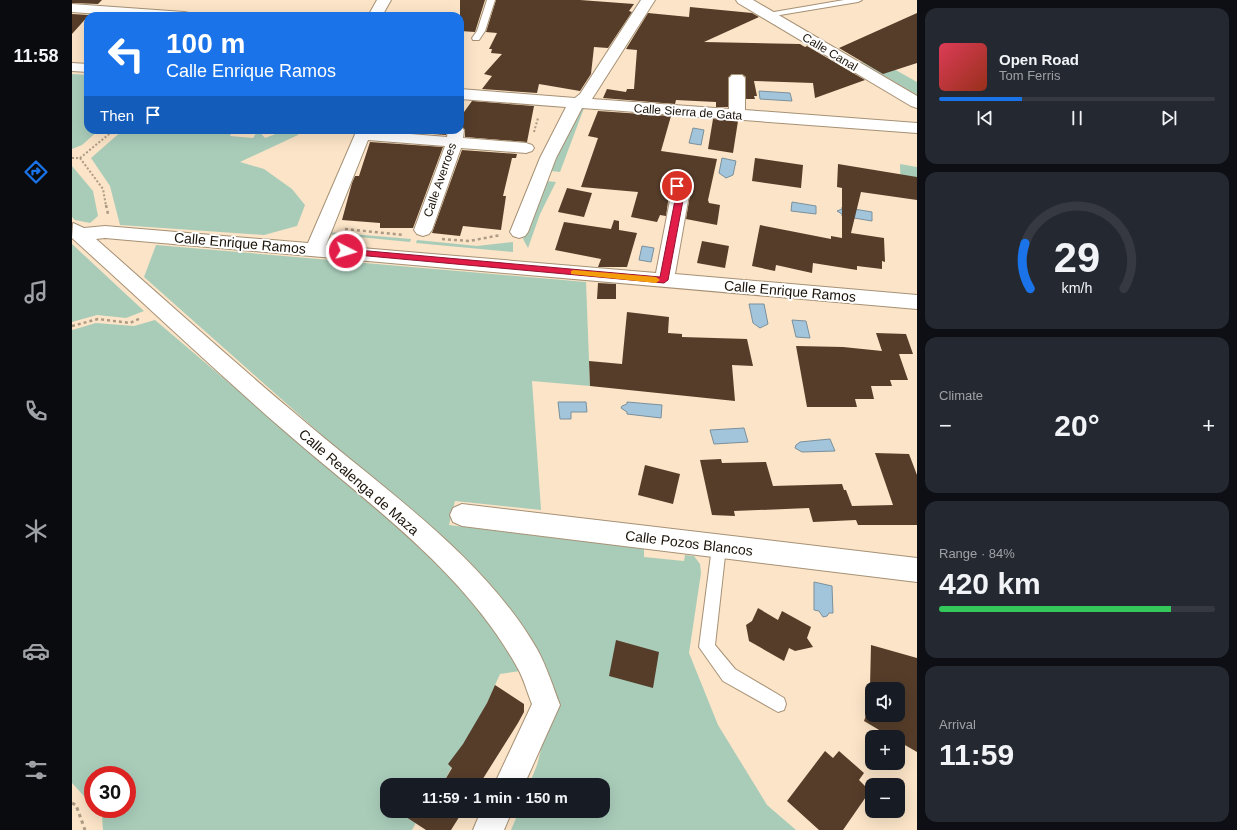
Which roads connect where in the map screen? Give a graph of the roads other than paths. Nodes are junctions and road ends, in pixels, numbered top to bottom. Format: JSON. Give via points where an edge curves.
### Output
{"nodes":[{"id":1,"x":384,"y":0,"type":"edge"},
{"id":2,"x":491,"y":0,"type":"edge"},
{"id":3,"x":648,"y":0,"type":"edge"},
{"id":4,"x":740,"y":0,"type":"edge"},
{"id":5,"x":858,"y":0,"type":"edge"},
{"id":6,"x":72,"y":8,"type":"edge"},
{"id":7,"x":128,"y":12,"type":"edge"},
{"id":8,"x":377,"y":12,"type":"edge"},
{"id":9,"x":768,"y":15,"type":"junction"},
{"id":10,"x":476,"y":38,"type":"dead end"},
{"id":11,"x":72,"y":67,"type":"edge"},
{"id":12,"x":84,"y":68,"type":"edge"},
{"id":13,"x":737,"y":78,"type":"dead end"},
{"id":14,"x":464,"y":99,"type":"edge"},
{"id":15,"x":917,"y":103,"type":"edge"},
{"id":16,"x":578,"y":104,"type":"junction"},
{"id":17,"x":737,"y":115,"type":"junction"},
{"id":18,"x":917,"y":128,"type":"edge"},
{"id":19,"x":455,"y":136,"type":"edge"},
{"id":20,"x":526,"y":148,"type":"road end"},
{"id":21,"x":677,"y":186,"type":"dead end"},
{"id":22,"x":423,"y":230,"type":"dead end"},
{"id":23,"x":76,"y":232,"type":"edge"},
{"id":24,"x":519,"y":232,"type":"dead end"},
{"id":25,"x":315,"y":249,"type":"junction"},
{"id":26,"x":664,"y":280,"type":"junction"},
{"id":27,"x":917,"y":302,"type":"edge"},
{"id":28,"x":462,"y":515,"type":"dead end"},
{"id":29,"x":719,"y":547,"type":"junction"},
{"id":30,"x":917,"y":570,"type":"edge"},
{"id":31,"x":778,"y":704,"type":"dead end"},
{"id":32,"x":512,"y":778,"type":"edge"},
{"id":33,"x":494,"y":818,"type":"edge"},
{"id":34,"x":488,"y":830,"type":"edge"}],
"edges":[{"from":1,"to":8,"type":"street"},
{"from":2,"to":10,"type":"lane","via":[[481,31]]},
{"from":3,"to":16,"type":"street","via":[[586,97]]},
{"from":4,"to":9,"type":"street","name":"Calle Canal"},
{"from":5,"to":9,"type":"lane"},
{"from":6,"to":7,"type":"street"},
{"from":9,"to":15,"type":"street","name":"Calle Canal"},
{"from":11,"to":12,"type":"street"},
{"from":13,"to":17,"type":"street"},
{"from":14,"to":16,"type":"street","name":"Calle Sierra de Gata"},
{"from":16,"to":17,"type":"street","name":"Calle Sierra de Gata"},
{"from":16,"to":24,"type":"street","via":[[573,108],[548,158]]},
{"from":17,"to":18,"type":"street","name":"Calle Sierra de Gata"},
{"from":19,"to":20,"type":"street"},
{"from":19,"to":22,"type":"street","name":"Calle Averroes"},
{"from":19,"to":25,"type":"street","via":[[362,135]]},
{"from":21,"to":26,"type":"street","via":[[680,195]]},
{"from":23,"to":25,"type":"street","name":"Calle Enrique Ramos","via":[[105,232]]},
{"from":23,"to":32,"type":"street","name":"Calle Realenga de Maza","via":[[289,422],[393,509],[464,576],[499,616],[527,659],[546,705]]},
{"from":25,"to":26,"type":"street","name":"Calle Enrique Ramos"},
{"from":26,"to":27,"type":"street","name":"Calle Enrique Ramos"},
{"from":28,"to":29,"type":"street","name":"Calle Pozos Blancos"},
{"from":29,"to":30,"type":"street","name":"Calle Pozos Blancos"},
{"from":29,"to":31,"type":"lane","via":[[707,647],[729,675]]},
{"from":33,"to":34,"type":"street"}]}
